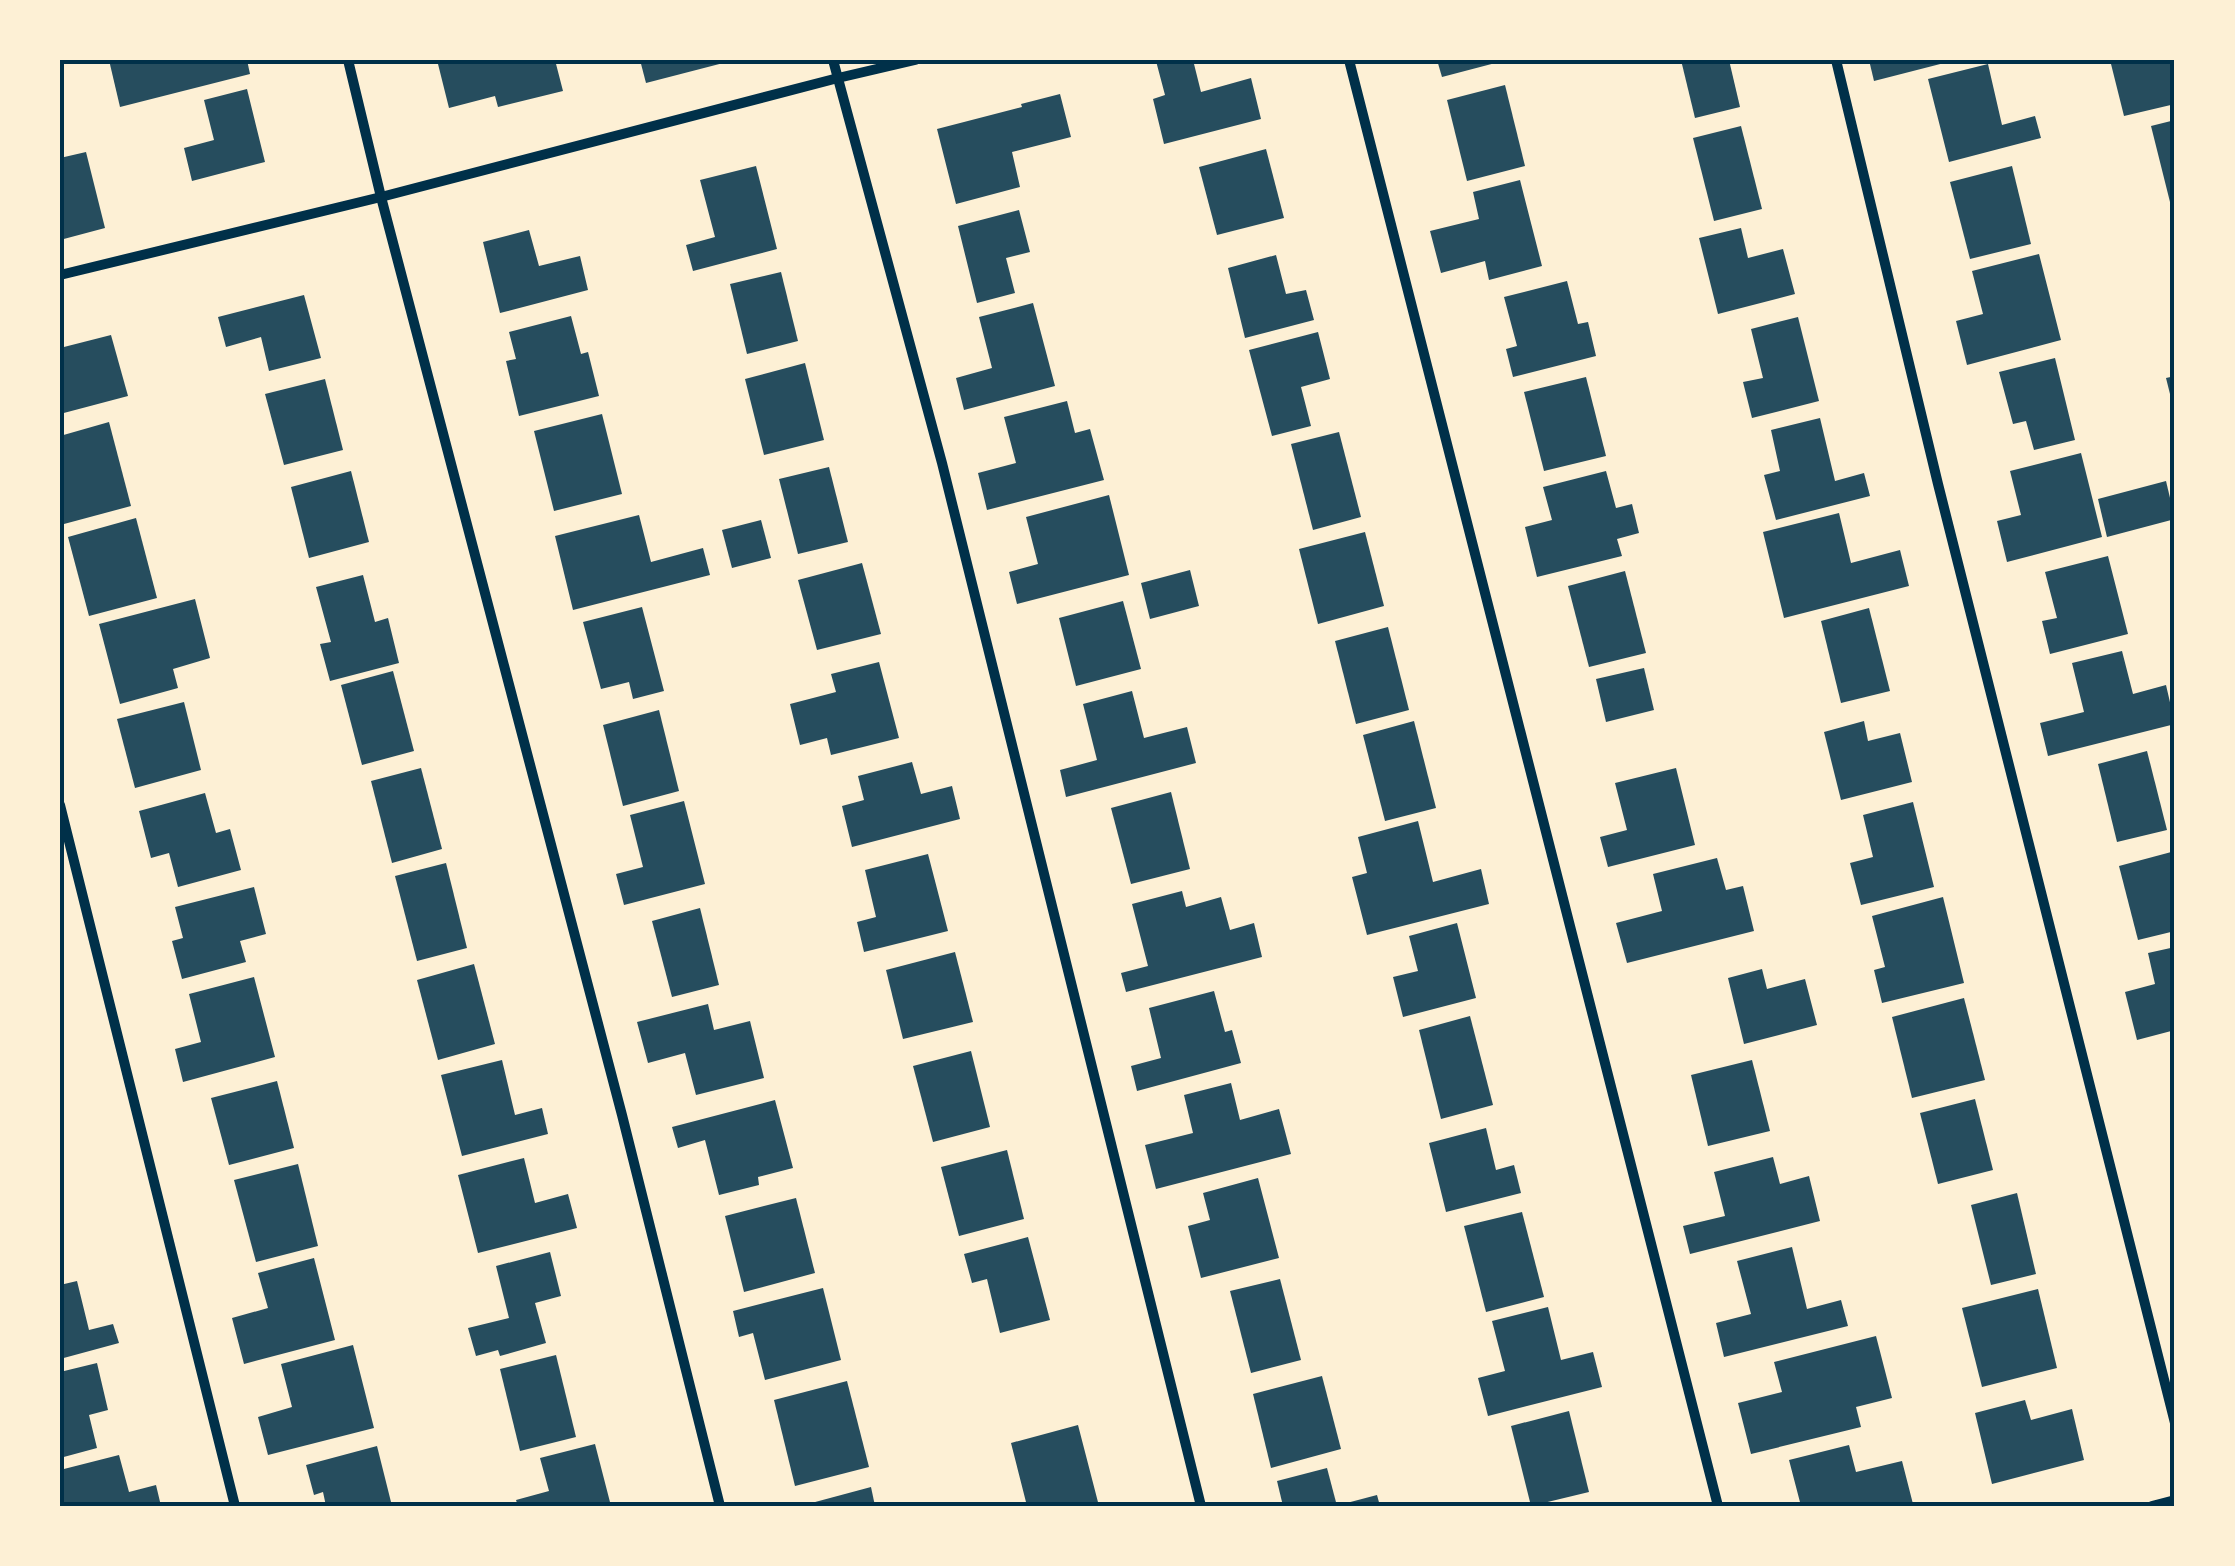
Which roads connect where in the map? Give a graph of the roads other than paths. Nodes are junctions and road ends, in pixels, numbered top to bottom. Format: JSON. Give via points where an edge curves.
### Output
{"nodes":[{"id":1,"x":348,"y":60,"type":"edge"},
{"id":2,"x":833,"y":60,"type":"edge"},
{"id":3,"x":915,"y":60,"type":"edge"},
{"id":4,"x":1349,"y":60,"type":"edge"},
{"id":5,"x":1836,"y":60,"type":"edge"},
{"id":6,"x":838,"y":78,"type":"junction"},
{"id":7,"x":380,"y":197,"type":"junction"},
{"id":8,"x":60,"y":274,"type":"edge"},
{"id":9,"x":60,"y":805,"type":"edge"},
{"id":10,"x":2175,"y":1423,"type":"edge"},
{"id":11,"x":2175,"y":1500,"type":"edge"},
{"id":12,"x":235,"y":1506,"type":"edge"},
{"id":13,"x":720,"y":1506,"type":"edge"},
{"id":14,"x":1201,"y":1506,"type":"edge"},
{"id":15,"x":1718,"y":1506,"type":"edge"},
{"id":16,"x":2152,"y":1506,"type":"edge"}],
"edges":[{"from":1,"to":7,"type":"street"},
{"from":2,"to":6,"type":"street"},
{"from":3,"to":6,"type":"street"},
{"from":4,"to":15,"type":"street"},
{"from":5,"to":10,"type":"street"},
{"from":6,"to":7,"type":"street"},
{"from":6,"to":14,"type":"street","via":[[942,463]]},
{"from":7,"to":8,"type":"street"},
{"from":7,"to":13,"type":"street"},
{"from":9,"to":12,"type":"street"},
{"from":11,"to":16,"type":"street"}]}
